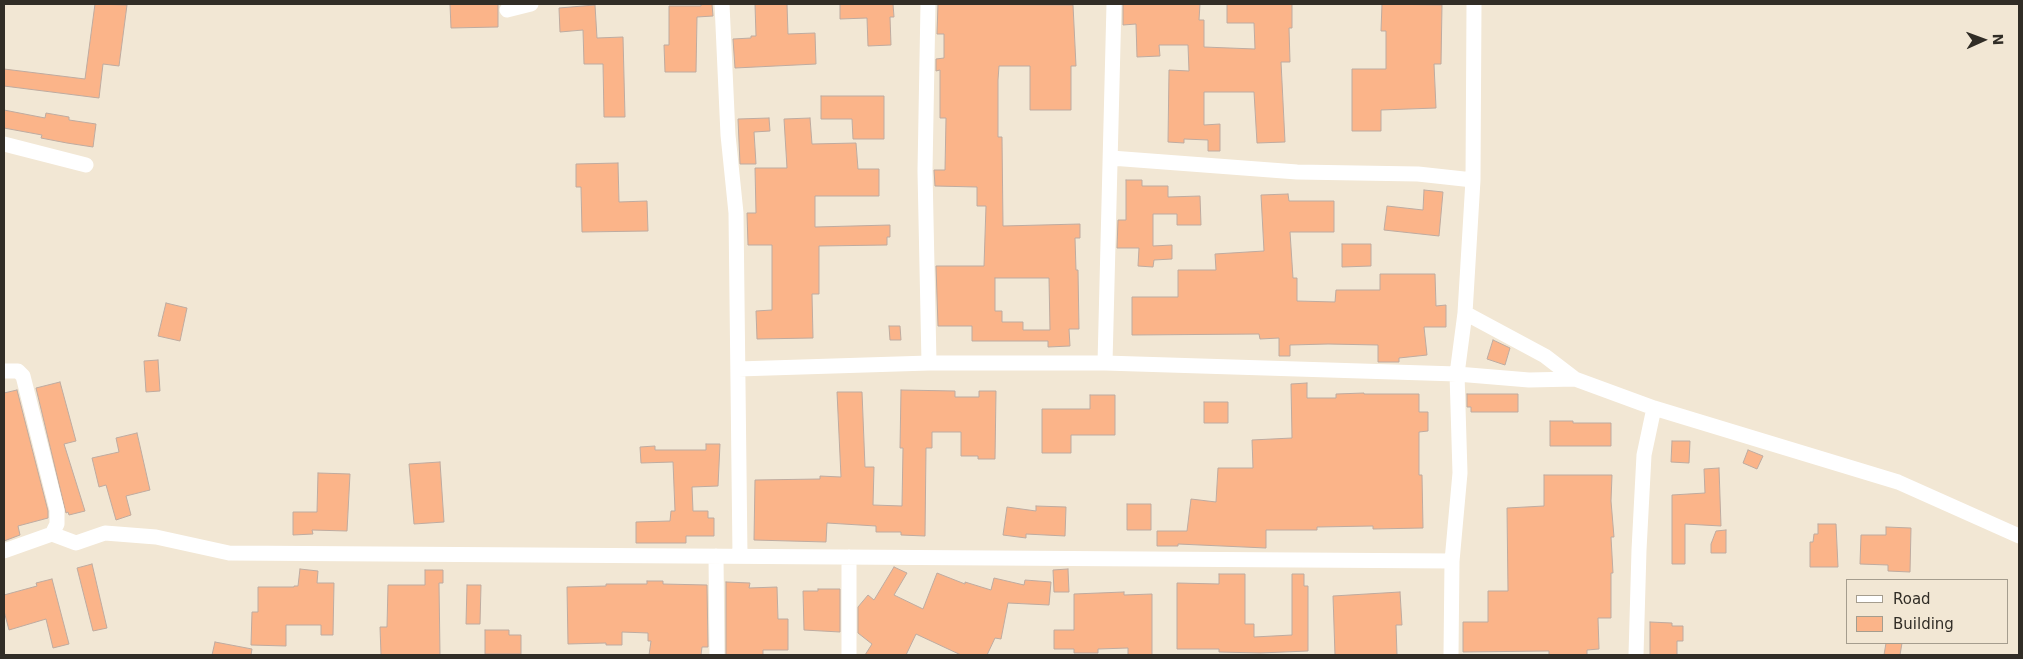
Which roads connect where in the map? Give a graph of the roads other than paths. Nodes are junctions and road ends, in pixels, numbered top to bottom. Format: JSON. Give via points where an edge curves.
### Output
{"nodes":[{"id":1,"x":531,"y":4,"type":"edge"},
{"id":2,"x":722,"y":4,"type":"edge"},
{"id":3,"x":928,"y":4,"type":"edge"},
{"id":4,"x":1114,"y":4,"type":"edge"},
{"id":5,"x":1474,"y":4,"type":"edge"},
{"id":6,"x":508,"y":10,"type":"dead end"},
{"id":7,"x":4,"y":144,"type":"edge"},
{"id":8,"x":1111,"y":158,"type":"junction"},
{"id":9,"x":86,"y":165,"type":"dead end"},
{"id":10,"x":1473,"y":180,"type":"junction"},
{"id":11,"x":1465,"y":313,"type":"junction"},
{"id":12,"x":929,"y":363,"type":"junction"},
{"id":13,"x":1105,"y":363,"type":"junction"},
{"id":14,"x":738,"y":369,"type":"junction"},
{"id":15,"x":4,"y":371,"type":"edge"},
{"id":16,"x":1457,"y":374,"type":"junction"},
{"id":17,"x":1575,"y":379,"type":"junction"},
{"id":18,"x":1654,"y":408,"type":"junction"},
{"id":19,"x":52,"y":534,"type":"junction"},
{"id":20,"x":2019,"y":536,"type":"edge"},
{"id":21,"x":4,"y":551,"type":"edge"},
{"id":22,"x":716,"y":556,"type":"junction"},
{"id":23,"x":740,"y":556,"type":"junction"},
{"id":24,"x":848,"y":557,"type":"junction"},
{"id":25,"x":1452,"y":562,"type":"junction"},
{"id":26,"x":717,"y":655,"type":"edge"},
{"id":27,"x":849,"y":655,"type":"edge"},
{"id":28,"x":1451,"y":655,"type":"edge"},
{"id":29,"x":1636,"y":655,"type":"edge"}],
"edges":[{"from":1,"to":6,"type":"street"},
{"from":2,"to":14,"type":"street","via":[[728,135],[736,213]]},
{"from":3,"to":12,"type":"street"},
{"from":4,"to":8,"type":"street"},
{"from":5,"to":10,"type":"street"},
{"from":7,"to":9,"type":"street"},
{"from":8,"to":10,"type":"street","via":[[1297,172],[1418,174]]},
{"from":8,"to":13,"type":"street"},
{"from":10,"to":11,"type":"street"},
{"from":11,"to":16,"type":"street"},
{"from":11,"to":17,"type":"street","via":[[1545,356]]},
{"from":12,"to":13,"type":"street"},
{"from":12,"to":14,"type":"street"},
{"from":13,"to":16,"type":"street"},
{"from":14,"to":23,"type":"street"},
{"from":15,"to":19,"type":"street","via":[[18,370],[23,376],[56,510],[57,524]]},
{"from":16,"to":17,"type":"street","via":[[1529,380]]},
{"from":16,"to":25,"type":"street","via":[[1460,473]]},
{"from":17,"to":18,"type":"street"},
{"from":18,"to":20,"type":"street","via":[[1898,482]]},
{"from":18,"to":29,"type":"street","via":[[1644,455]]},
{"from":19,"to":21,"type":"street"},
{"from":19,"to":22,"type":"street","via":[[76,543],[105,533],[156,537],[229,553]]},
{"from":22,"to":23,"type":"street"},
{"from":22,"to":26,"type":"street"},
{"from":23,"to":24,"type":"street"},
{"from":24,"to":25,"type":"street"},
{"from":24,"to":27,"type":"street"},
{"from":25,"to":28,"type":"street"}]}
